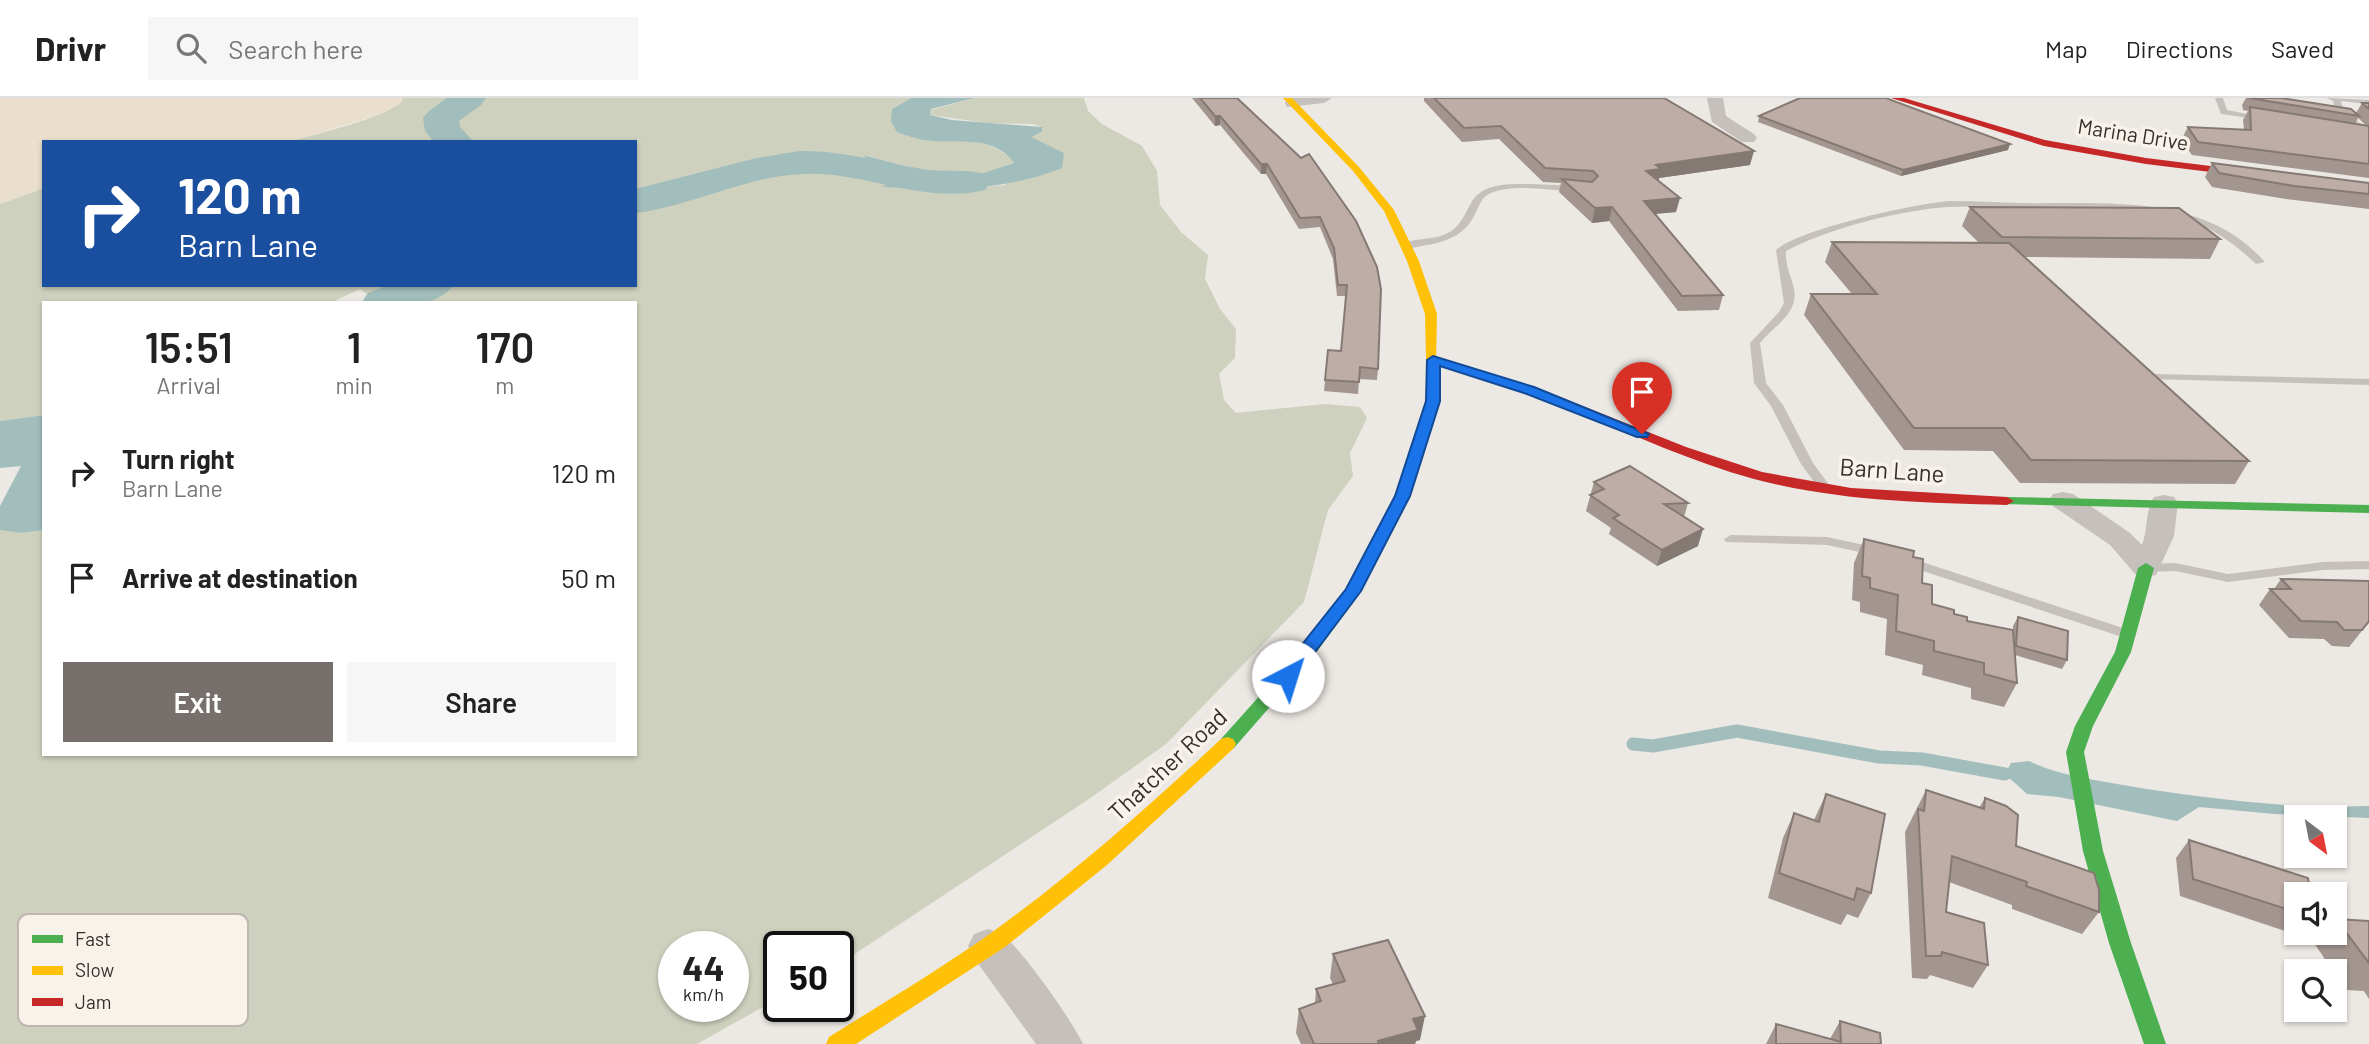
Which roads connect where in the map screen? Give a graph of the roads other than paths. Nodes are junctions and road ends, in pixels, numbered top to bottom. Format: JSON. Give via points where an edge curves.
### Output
{"nodes":[{"id":1,"x":1324,"y":98,"type":"edge"},
{"id":2,"x":1715,"y":98,"type":"edge"},
{"id":3,"x":1895,"y":98,"type":"edge"},
{"id":4,"x":2219,"y":98,"type":"edge"},
{"id":5,"x":1290,"y":100,"type":"edge"},
{"id":6,"x":2333,"y":102,"type":"edge"},
{"id":7,"x":2369,"y":102,"type":"edge"},
{"id":8,"x":2277,"y":121,"type":"edge"},
{"id":9,"x":2356,"y":134,"type":"edge"},
{"id":10,"x":2369,"y":136,"type":"edge"},
{"id":11,"x":1748,"y":138,"type":"dead end"},
{"id":12,"x":2282,"y":178,"type":"edge"},
{"id":13,"x":1589,"y":190,"type":"edge"},
{"id":14,"x":1405,"y":245,"type":"junction"},
{"id":15,"x":2260,"y":262,"type":"dead end"},
{"id":16,"x":1433,"y":360,"type":"junction"},
{"id":17,"x":2154,"y":377,"type":"edge"},
{"id":18,"x":2369,"y":382,"type":"edge"},
{"id":19,"x":1827,"y":490,"type":"junction"},
{"id":20,"x":2063,"y":500,"type":"junction"},
{"id":21,"x":2164,"y":503,"type":"junction"},
{"id":22,"x":2369,"y":509,"type":"edge"},
{"id":23,"x":1731,"y":539,"type":"dead end"},
{"id":24,"x":2369,"y":565,"type":"edge"},
{"id":25,"x":2146,"y":568,"type":"junction"},
{"id":26,"x":2129,"y":635,"type":"junction"},
{"id":27,"x":988,"y":946,"type":"junction"},
{"id":28,"x":837,"y":1044,"type":"edge"},
{"id":29,"x":1060,"y":1044,"type":"edge"},
{"id":30,"x":2155,"y":1044,"type":"edge"}],
"edges":[{"from":1,"to":5,"type":"street"},
{"from":2,"to":11,"type":"street","via":[[1718,118]]},
{"from":3,"to":12,"type":"street","name":"Marina Drive","via":[[2044,143]]},
{"from":4,"to":8,"type":"lane","via":[[2224,112]]},
{"from":5,"to":14,"type":"street","name":"Thatcher Road","via":[[1375,190]]},
{"from":6,"to":7,"type":"lane"},
{"from":6,"to":10,"type":"lane"},
{"from":9,"to":10,"type":"lane"},
{"from":13,"to":14,"type":"lane","via":[[1485,192],[1454,234]]},
{"from":14,"to":16,"type":"street","name":"Thatcher Road","via":[[1431,314]]},
{"from":15,"to":19,"type":"lane","via":[[2210,225],[2171,212],[2133,208],[1941,205],[1788,245],[1781,250],[1779,264],[1790,295],[1786,309],[1755,343],[1760,383]]},
{"from":16,"to":19,"type":"street","name":"Barn Lane","via":[[1529,390],[1758,476]]},
{"from":16,"to":27,"type":"street","name":"Thatcher Road","via":[[1433,401],[1402,496],[1353,591],[1304,657],[1238,733],[1175,794]]},
{"from":17,"to":18,"type":"lane"},
{"from":19,"to":20,"type":"street","name":"Barn Lane","via":[[1901,497]]},
{"from":20,"to":21,"type":"street","name":"Barn Lane"},
{"from":20,"to":25,"type":"street","via":[[2120,539]]},
{"from":21,"to":22,"type":"street","name":"Barn Lane"},
{"from":21,"to":25,"type":"street","via":[[2160,536]]},
{"from":23,"to":26,"type":"lane","via":[[1827,541],[1870,550]]},
{"from":24,"to":25,"type":"lane","via":[[2228,578],[2175,567]]},
{"from":25,"to":26,"type":"street"},
{"from":26,"to":30,"type":"street","via":[[2075,752],[2093,851]]},
{"from":27,"to":28,"type":"street","name":"Thatcher Road"},
{"from":27,"to":29,"type":"street"}]}
